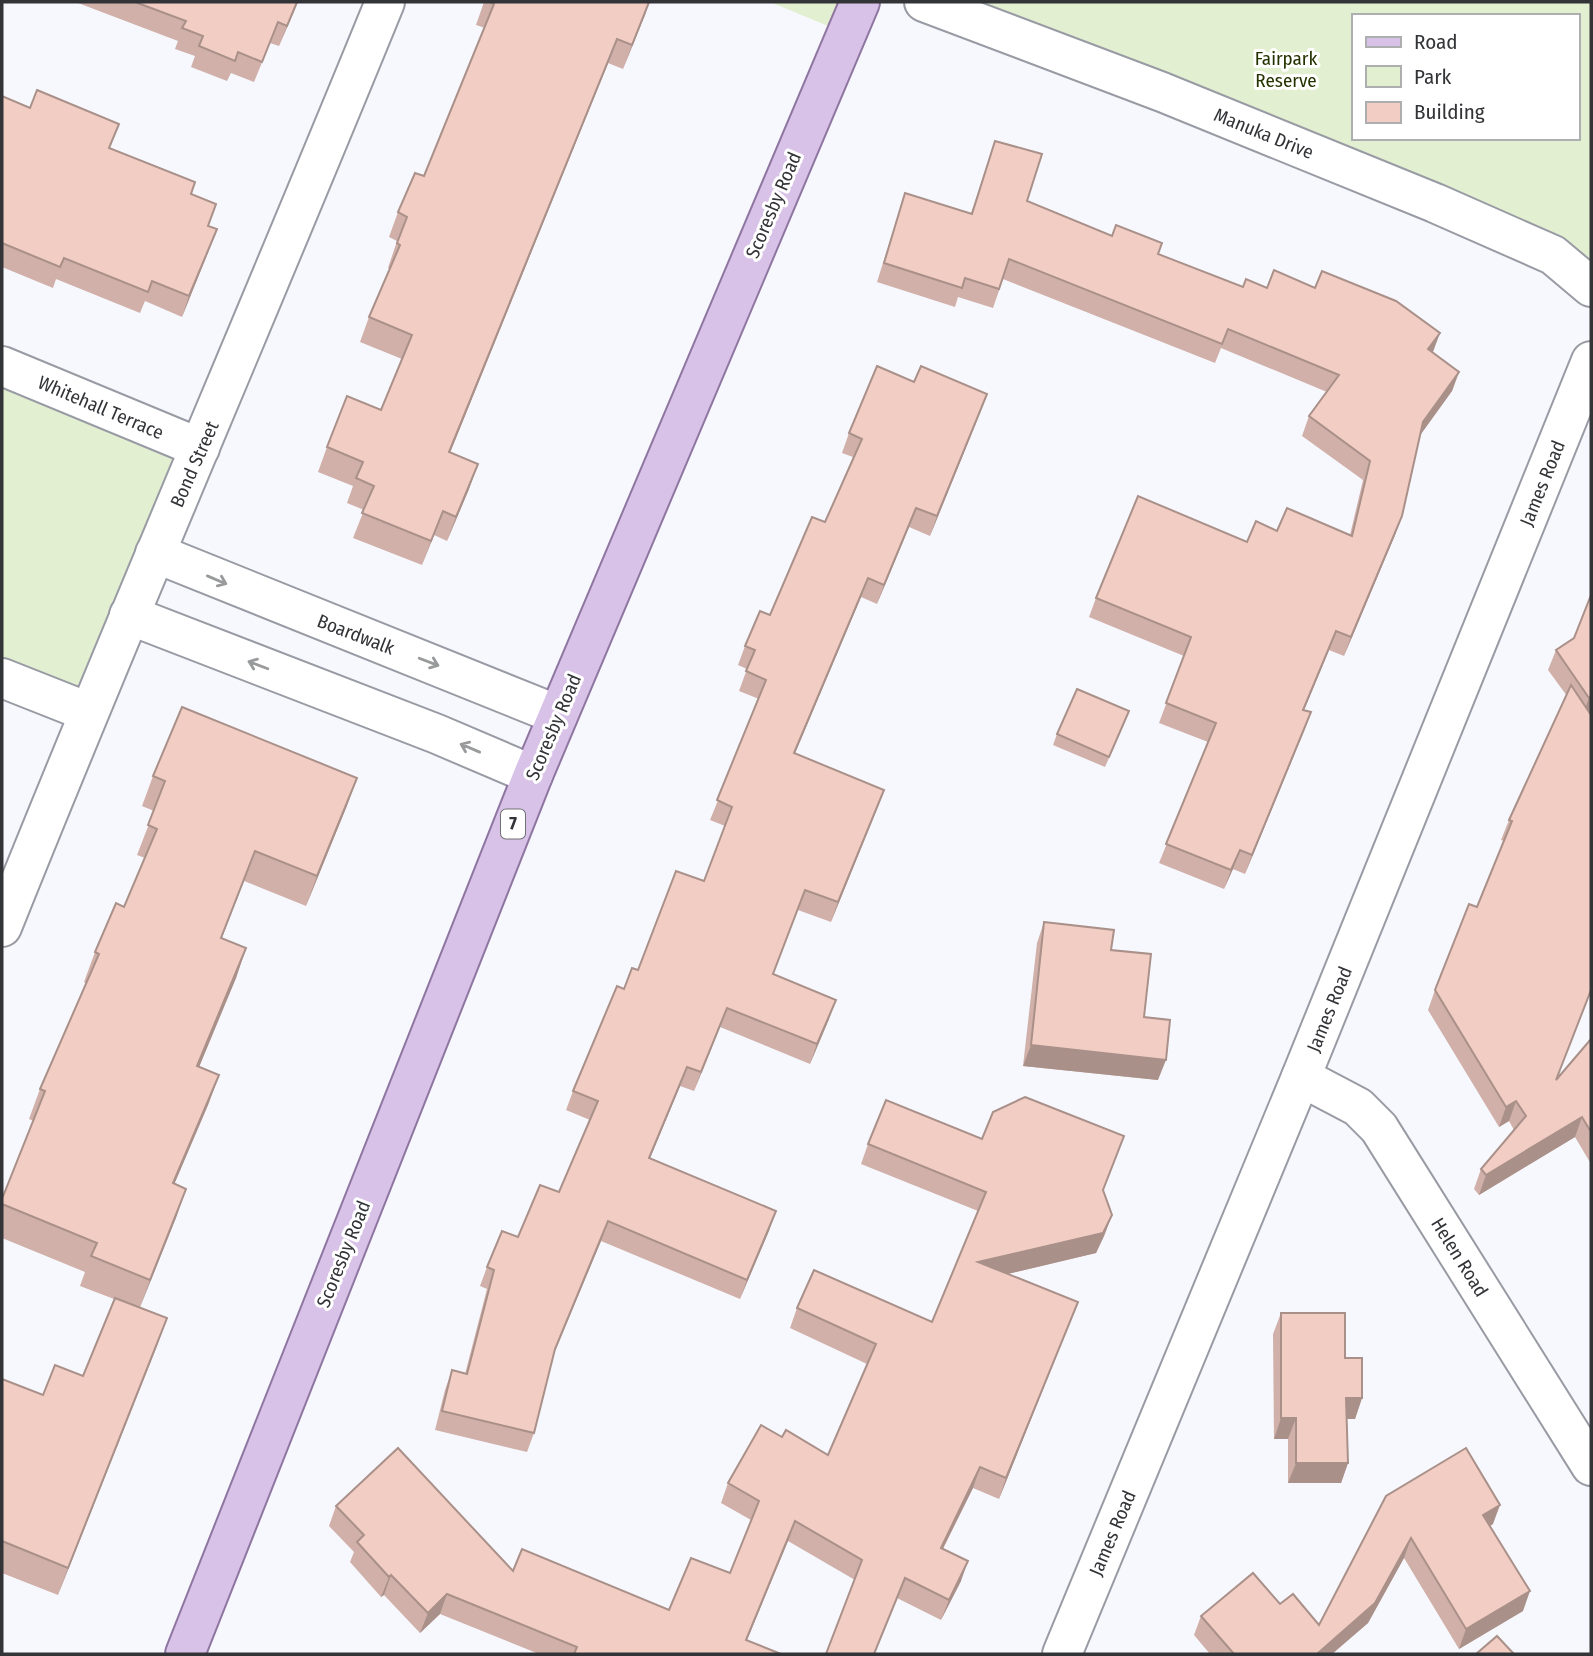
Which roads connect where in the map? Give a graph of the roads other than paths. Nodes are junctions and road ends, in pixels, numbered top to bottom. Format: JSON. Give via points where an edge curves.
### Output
{"nodes":[{"id":1,"x":385,"y":2,"type":"edge"},
{"id":2,"x":860,"y":2,"type":"edge"},
{"id":3,"x":924,"y":2,"type":"edge"},
{"id":4,"x":1591,"y":287,"type":"edge"},
{"id":5,"x":1591,"y":361,"type":"edge"},
{"id":6,"x":2,"y":366,"type":"edge"},
{"id":7,"x":200,"y":448,"type":"junction"},
{"id":8,"x":155,"y":553,"type":"junction"},
{"id":9,"x":129,"y":615,"type":"junction"},
{"id":10,"x":2,"y":678,"type":"edge"},
{"id":11,"x":88,"y":712,"type":"junction"},
{"id":12,"x":558,"y":715,"type":"junction"},
{"id":13,"x":533,"y":775,"type":"junction"},
{"id":14,"x":2,"y":927,"type":"edge"},
{"id":15,"x":1301,"y":1077,"type":"junction"},
{"id":16,"x":1591,"y":1466,"type":"edge"},
{"id":17,"x":184,"y":1654,"type":"edge"},
{"id":18,"x":1062,"y":1654,"type":"edge"}],
"edges":[{"from":1,"to":7,"type":"street","name":"Bond Street"},
{"from":2,"to":12,"type":"main road","name":"Scoresby Road","number":"7"},
{"from":3,"to":4,"type":"street","name":"Manuka Drive","via":[[1435,203],[1553,255]]},
{"from":5,"to":15,"type":"street","name":"James Road"},
{"from":6,"to":7,"type":"street","name":"Whitehall Terrace"},
{"from":7,"to":8,"type":"street","name":"Bond Street"},
{"from":8,"to":9,"type":"street","name":"Bond Street"},
{"from":8,"to":12,"type":"street","name":"Boardwalk","one_way":true},
{"from":9,"to":11,"type":"street","name":"Bond Street"},
{"from":13,"to":9,"type":"street","one_way":true},
{"from":10,"to":11,"type":"street"},
{"from":11,"to":14,"type":"street","name":"Bond Street"},
{"from":12,"to":13,"type":"main road","name":"Scoresby Road","number":"7"},
{"from":13,"to":17,"type":"main road","name":"Scoresby Road","number":"7"},
{"from":15,"to":16,"type":"street","name":"Helen Road","via":[[1358,1107],[1379,1128]]},
{"from":15,"to":18,"type":"street","name":"James Road"}]}
